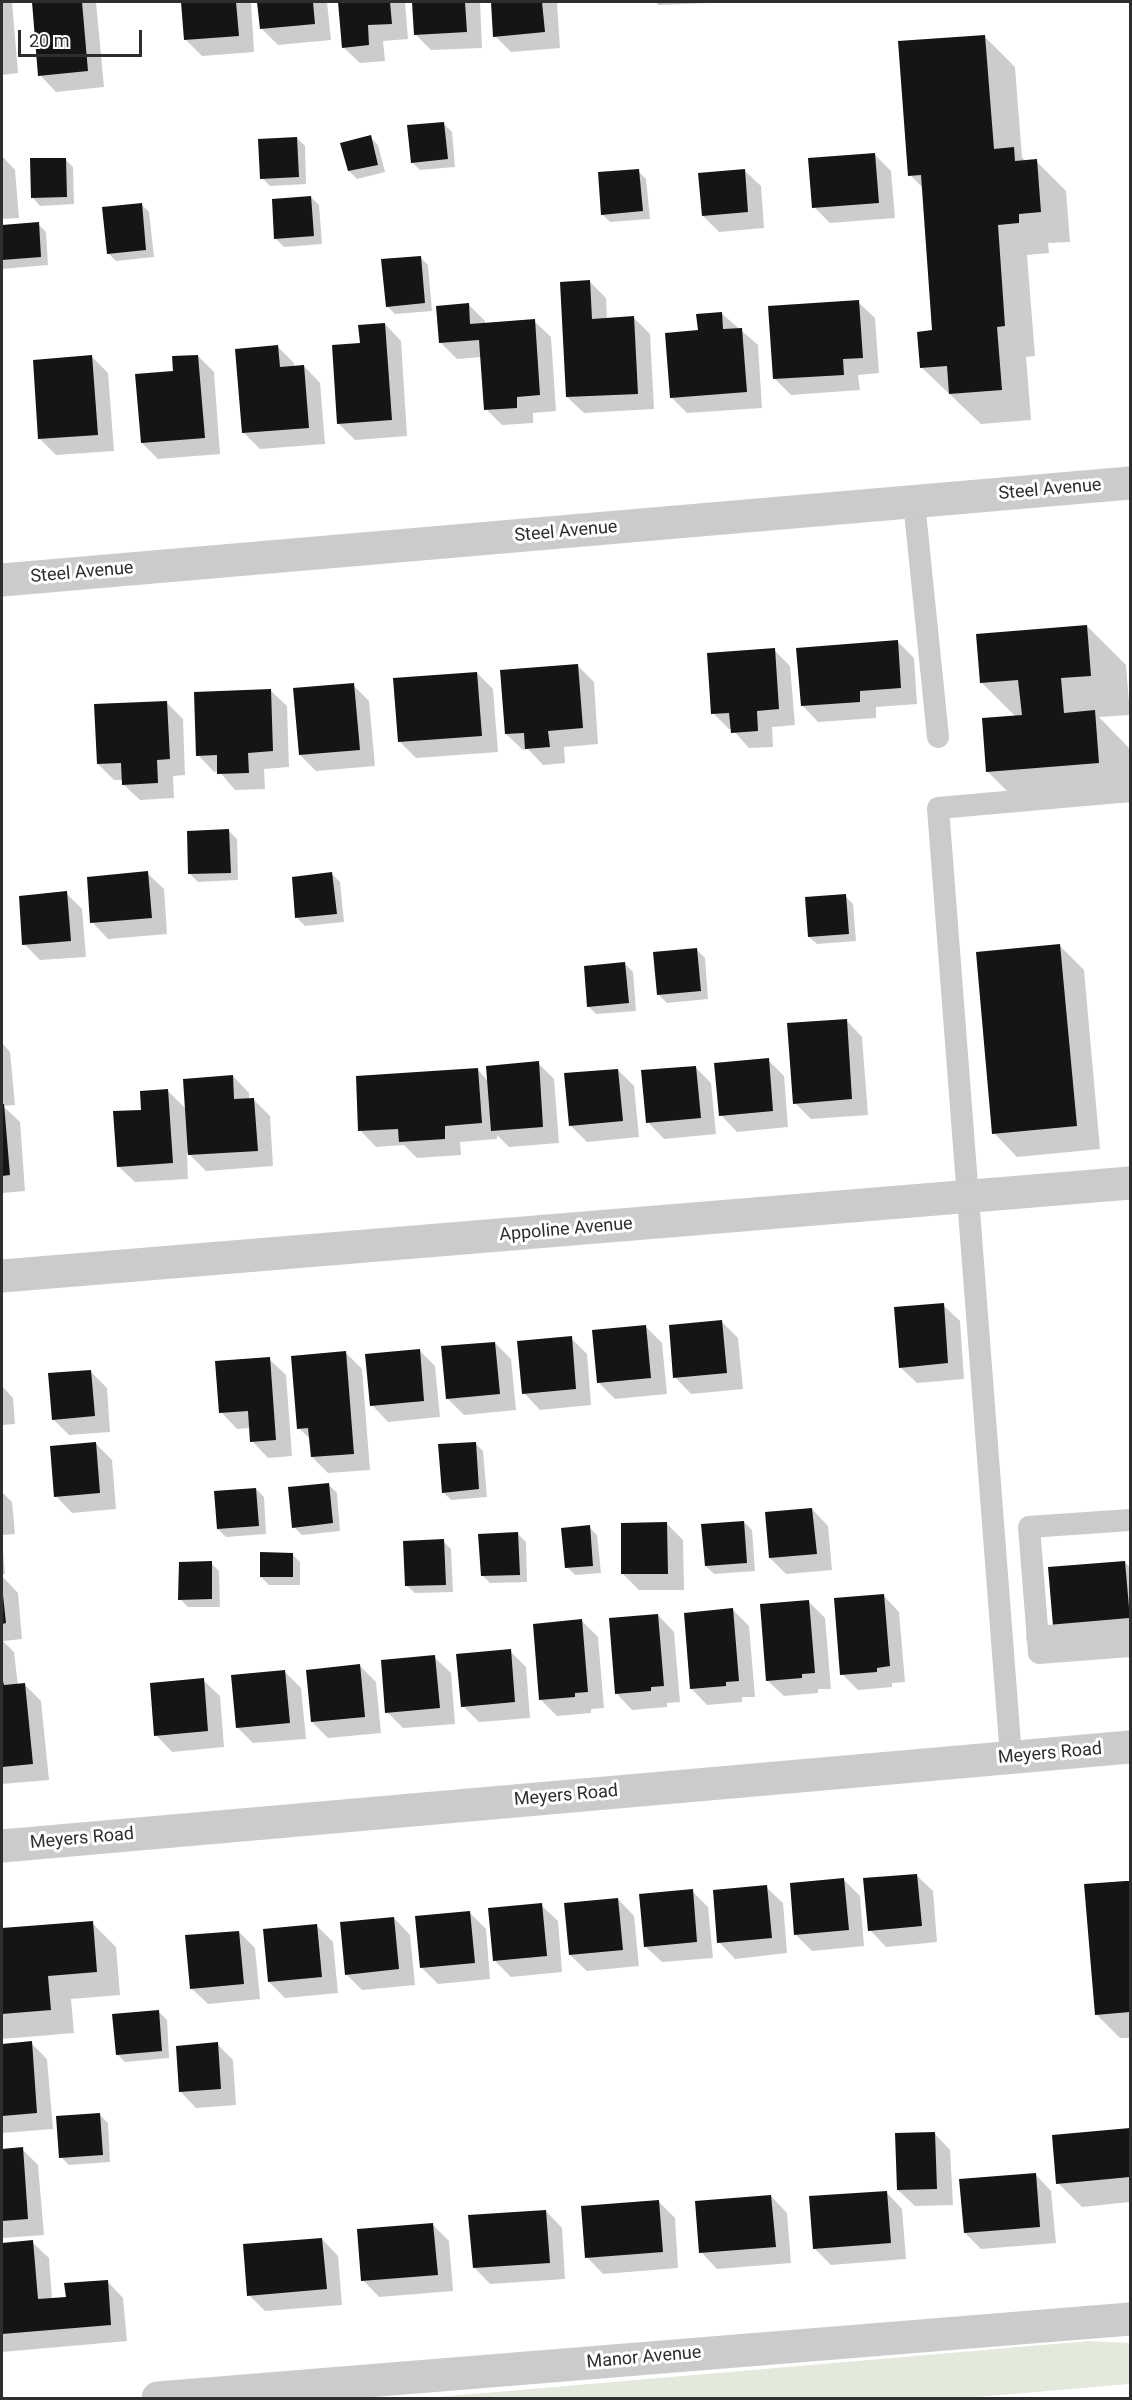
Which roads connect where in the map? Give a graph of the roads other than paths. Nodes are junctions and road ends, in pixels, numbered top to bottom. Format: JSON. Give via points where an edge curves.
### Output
{"nodes":[{"id":1,"x":1131,"y":483,"type":"edge"},
{"id":2,"x":914,"y":502,"type":"junction"},
{"id":3,"x":2,"y":580,"type":"edge"},
{"id":4,"x":938,"y":737,"type":"dead end"},
{"id":5,"x":1131,"y":791,"type":"edge"},
{"id":6,"x":1131,"y":1183,"type":"edge"},
{"id":7,"x":968,"y":1196,"type":"junction"},
{"id":8,"x":2,"y":1276,"type":"edge"},
{"id":9,"x":1131,"y":1520,"type":"edge"},
{"id":10,"x":1131,"y":1629,"type":"edge"},
{"id":11,"x":1037,"y":1637,"type":"junction"},
{"id":12,"x":1131,"y":1646,"type":"edge"},
{"id":13,"x":1131,"y":1747,"type":"edge"},
{"id":14,"x":1011,"y":1757,"type":"junction"},
{"id":15,"x":2,"y":1846,"type":"edge"},
{"id":16,"x":1131,"y":2319,"type":"edge"},
{"id":17,"x":158,"y":2398,"type":"edge"}],
"edges":[{"from":1,"to":2,"type":"street","name":"Steel Avenue"},
{"from":2,"to":3,"type":"street","name":"Steel Avenue"},
{"from":2,"to":4,"type":"lane"},
{"from":5,"to":7,"type":"lane","via":[[938,808]]},
{"from":6,"to":7,"type":"street","name":"Appoline Avenue"},
{"from":7,"to":8,"type":"street","name":"Appoline Avenue"},
{"from":7,"to":14,"type":"lane"},
{"from":9,"to":11,"type":"lane","via":[[1029,1527]]},
{"from":10,"to":11,"type":"lane"},
{"from":11,"to":12,"type":"lane","via":[[1039,1653]]},
{"from":13,"to":14,"type":"street","name":"Meyers Road"},
{"from":14,"to":15,"type":"street","name":"Meyers Road"},
{"from":16,"to":17,"type":"street","name":"Manor Avenue"}]}
